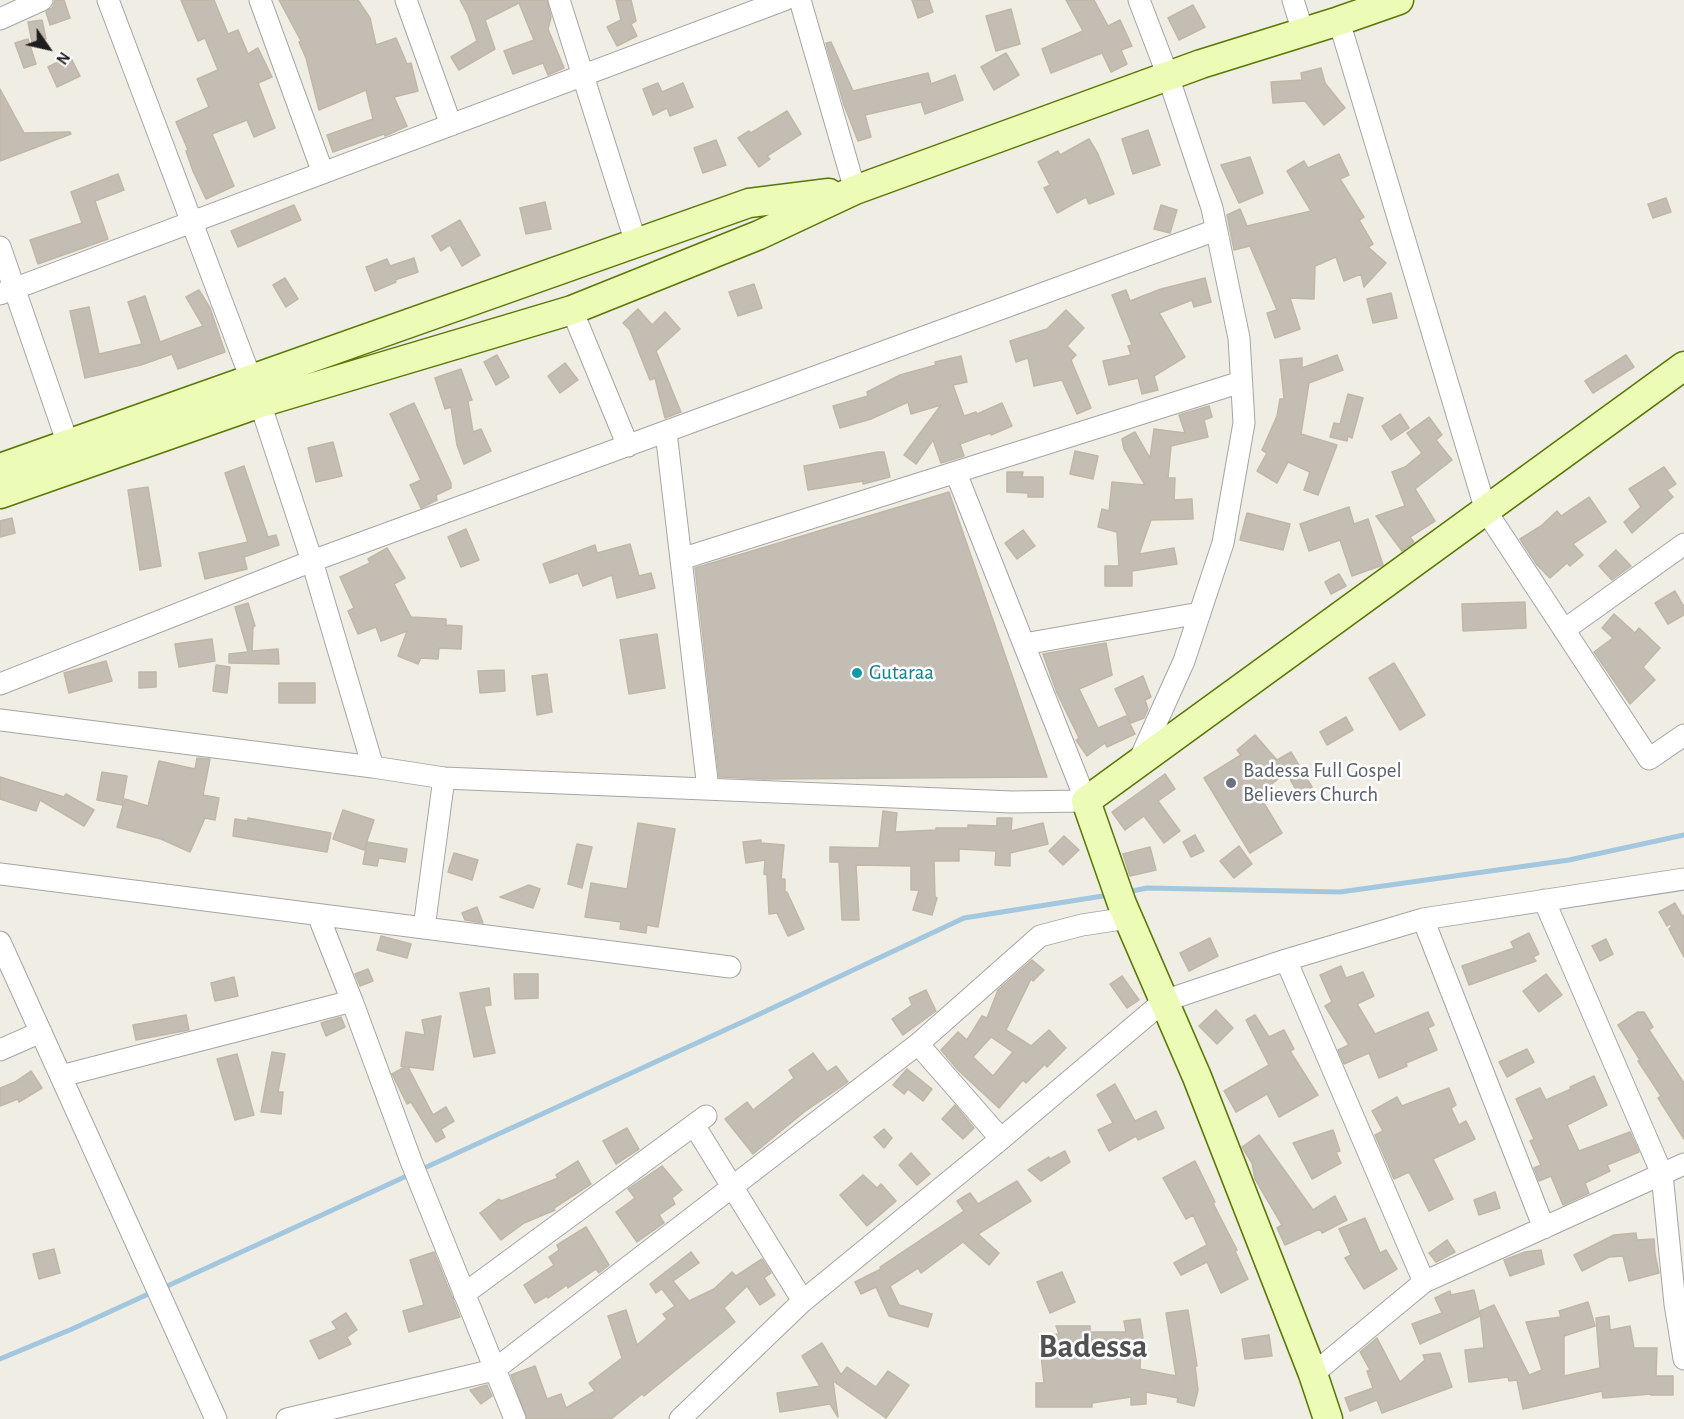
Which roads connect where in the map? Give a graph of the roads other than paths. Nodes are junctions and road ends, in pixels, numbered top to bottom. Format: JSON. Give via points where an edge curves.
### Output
{"nodes":[{"id":1,"x":42,"y":0,"type":"edge"},
{"id":2,"x":108,"y":0,"type":"edge"},
{"id":3,"x":260,"y":0,"type":"edge"},
{"id":4,"x":406,"y":0,"type":"edge"},
{"id":5,"x":559,"y":0,"type":"edge"},
{"id":6,"x":784,"y":0,"type":"edge"},
{"id":7,"x":800,"y":0,"type":"edge"},
{"id":8,"x":1139,"y":0,"type":"edge"},
{"id":9,"x":1293,"y":0,"type":"edge"},
{"id":10,"x":1399,"y":0,"type":"edge"},
{"id":11,"x":0,"y":19,"type":"edge"},
{"id":12,"x":1339,"y":21,"type":"junction"},
{"id":13,"x":1304,"y":32,"type":"junction"},
{"id":14,"x":583,"y":76,"type":"junction"},
{"id":15,"x":1168,"y":76,"type":"junction"},
{"id":16,"x":451,"y":125,"type":"junction"},
{"id":17,"x":323,"y":173,"type":"junction"},
{"id":18,"x":855,"y":190,"type":"junction"},
{"id":19,"x":192,"y":222,"type":"junction"},
{"id":20,"x":1216,"y":230,"type":"junction"},
{"id":21,"x":636,"y":243,"type":"junction"},
{"id":22,"x":0,"y":247,"type":"edge"},
{"id":23,"x":7,"y":292,"type":"edge"},
{"id":24,"x":572,"y":310,"type":"junction"},
{"id":25,"x":1684,"y":366,"type":"edge"},
{"id":26,"x":1241,"y":382,"type":"junction"},
{"id":27,"x":256,"y":391,"type":"junction"},
{"id":28,"x":666,"y":432,"type":"junction"},
{"id":29,"x":68,"y":444,"type":"junction"},
{"id":30,"x":628,"y":446,"type":"junction"},
{"id":31,"x":0,"y":468,"type":"edge"},
{"id":32,"x":956,"y":473,"type":"junction"},
{"id":33,"x":0,"y":494,"type":"edge"},
{"id":34,"x":1486,"y":511,"type":"junction"},
{"id":35,"x":1684,"y":544,"type":"edge"},
{"id":36,"x":681,"y":559,"type":"junction"},
{"id":37,"x":312,"y":561,"type":"junction"},
{"id":38,"x":1200,"y":613,"type":"junction"},
{"id":39,"x":1564,"y":630,"type":"junction"},
{"id":40,"x":1024,"y":644,"type":"junction"},
{"id":41,"x":0,"y":684,"type":"edge"},
{"id":42,"x":0,"y":720,"type":"edge"},
{"id":43,"x":1684,"y":735,"type":"edge"},
{"id":44,"x":1137,"y":766,"type":"junction"},
{"id":45,"x":373,"y":767,"type":"junction"},
{"id":46,"x":444,"y":778,"type":"junction"},
{"id":47,"x":708,"y":789,"type":"junction"},
{"id":48,"x":1086,"y":801,"type":"junction"},
{"id":49,"x":0,"y":874,"type":"edge"},
{"id":50,"x":1684,"y":879,"type":"edge"},
{"id":51,"x":1121,"y":900,"type":"junction"},
{"id":52,"x":1545,"y":900,"type":"junction"},
{"id":53,"x":318,"y":915,"type":"junction"},
{"id":54,"x":1423,"y":919,"type":"junction"},
{"id":55,"x":424,"y":928,"type":"junction"},
{"id":56,"x":0,"y":942,"type":"edge"},
{"id":57,"x":1286,"y":960,"type":"junction"},
{"id":58,"x":730,"y":967,"type":"dead end"},
{"id":59,"x":1164,"y":1000,"type":"junction"},
{"id":60,"x":352,"y":1001,"type":"junction"},
{"id":61,"x":41,"y":1032,"type":"junction"},
{"id":62,"x":918,"y":1044,"type":"junction"},
{"id":63,"x":0,"y":1050,"type":"edge"},
{"id":64,"x":61,"y":1076,"type":"junction"},
{"id":65,"x":1001,"y":1139,"type":"junction"},
{"id":66,"x":1684,"y":1164,"type":"edge"},
{"id":67,"x":1662,"y":1174,"type":"junction"},
{"id":68,"x":734,"y":1186,"type":"junction"},
{"id":69,"x":1544,"y":1228,"type":"junction"},
{"id":70,"x":1424,"y":1282,"type":"junction"},
{"id":71,"x":464,"y":1294,"type":"junction"},
{"id":72,"x":803,"y":1301,"type":"junction"},
{"id":73,"x":1679,"y":1304,"type":"edge"},
{"id":74,"x":1684,"y":1359,"type":"edge"},
{"id":75,"x":494,"y":1370,"type":"junction"},
{"id":76,"x":1313,"y":1374,"type":"junction"},
{"id":77,"x":216,"y":1419,"type":"edge"},
{"id":78,"x":287,"y":1419,"type":"edge"},
{"id":79,"x":515,"y":1419,"type":"edge"},
{"id":80,"x":680,"y":1419,"type":"edge"},
{"id":81,"x":1328,"y":1419,"type":"edge"}],
"edges":[{"from":1,"to":11,"type":"street"},
{"from":2,"to":19,"type":"street"},
{"from":3,"to":17,"type":"street"},
{"from":4,"to":16,"type":"street"},
{"from":5,"to":14,"type":"street"},
{"from":6,"to":14,"type":"street"},
{"from":7,"to":18,"type":"street"},
{"from":8,"to":15,"type":"street"},
{"from":9,"to":13,"type":"street"},
{"from":10,"to":12,"type":"street"},
{"from":12,"to":13,"type":"street"},
{"from":12,"to":34,"type":"street"},
{"from":13,"to":15,"type":"street"},
{"from":14,"to":16,"type":"street"},
{"from":14,"to":21,"type":"street"},
{"from":15,"to":18,"type":"street"},
{"from":15,"to":20,"type":"street"},
{"from":16,"to":17,"type":"street"},
{"from":17,"to":19,"type":"street"},
{"from":18,"to":21,"type":"street","via":[[749,203]]},
{"from":18,"to":24,"type":"street","via":[[759,235]]},
{"from":19,"to":23,"type":"street"},
{"from":19,"to":27,"type":"street"},
{"from":20,"to":26,"type":"street","via":[[1239,339]]},
{"from":20,"to":28,"type":"street"},
{"from":21,"to":27,"type":"street"},
{"from":22,"to":23,"type":"street"},
{"from":23,"to":29,"type":"street"},
{"from":24,"to":27,"type":"street"},
{"from":24,"to":30,"type":"street"},
{"from":25,"to":34,"type":"street"},
{"from":26,"to":32,"type":"street"},
{"from":26,"to":38,"type":"street","via":[[1244,423],[1223,543]]},
{"from":27,"to":29,"type":"street"},
{"from":27,"to":33,"type":"street"},
{"from":27,"to":37,"type":"street"},
{"from":28,"to":30,"type":"street"},
{"from":28,"to":36,"type":"street"},
{"from":29,"to":31,"type":"street"},
{"from":30,"to":37,"type":"street"},
{"from":32,"to":36,"type":"street"},
{"from":32,"to":40,"type":"street"},
{"from":34,"to":39,"type":"street"},
{"from":34,"to":44,"type":"street"},
{"from":35,"to":39,"type":"street"},
{"from":36,"to":47,"type":"street"},
{"from":37,"to":41,"type":"street"},
{"from":37,"to":45,"type":"street"},
{"from":38,"to":40,"type":"street"},
{"from":38,"to":44,"type":"street","via":[[1184,661]]},
{"from":39,"to":43,"type":"street","via":[[1648,759]]},
{"from":40,"to":48,"type":"street"},
{"from":42,"to":45,"type":"street"},
{"from":44,"to":48,"type":"street"},
{"from":45,"to":46,"type":"street"},
{"from":46,"to":47,"type":"street"},
{"from":46,"to":55,"type":"street"},
{"from":47,"to":48,"type":"street","via":[[1012,802]]},
{"from":48,"to":51,"type":"street"},
{"from":49,"to":53,"type":"street"},
{"from":50,"to":52,"type":"street"},
{"from":51,"to":59,"type":"street"},
{"from":51,"to":62,"type":"street","via":[[1082,925],[1040,936]]},
{"from":52,"to":54,"type":"street"},
{"from":52,"to":67,"type":"street"},
{"from":53,"to":55,"type":"street"},
{"from":53,"to":60,"type":"street"},
{"from":54,"to":57,"type":"street"},
{"from":54,"to":69,"type":"street"},
{"from":55,"to":58,"type":"street"},
{"from":56,"to":61,"type":"street"},
{"from":57,"to":59,"type":"street"},
{"from":57,"to":70,"type":"street"},
{"from":59,"to":65,"type":"street"},
{"from":59,"to":76,"type":"street"},
{"from":60,"to":64,"type":"street"},
{"from":60,"to":71,"type":"street"},
{"from":61,"to":63,"type":"street"},
{"from":61,"to":64,"type":"street"},
{"from":62,"to":65,"type":"street"},
{"from":62,"to":68,"type":"street"},
{"from":64,"to":77,"type":"street"},
{"from":65,"to":72,"type":"street"},
{"from":66,"to":67,"type":"street"},
{"from":67,"to":69,"type":"street"},
{"from":67,"to":73,"type":"street"},
{"from":68,"to":71,"type":"street","via":[[700,1121]]},
{"from":68,"to":72,"type":"street"},
{"from":68,"to":75,"type":"street"},
{"from":69,"to":70,"type":"street"},
{"from":70,"to":76,"type":"street"},
{"from":71,"to":75,"type":"street"},
{"from":72,"to":80,"type":"street"},
{"from":73,"to":74,"type":"street"},
{"from":75,"to":78,"type":"street"},
{"from":75,"to":79,"type":"street"},
{"from":76,"to":81,"type":"street"}]}
